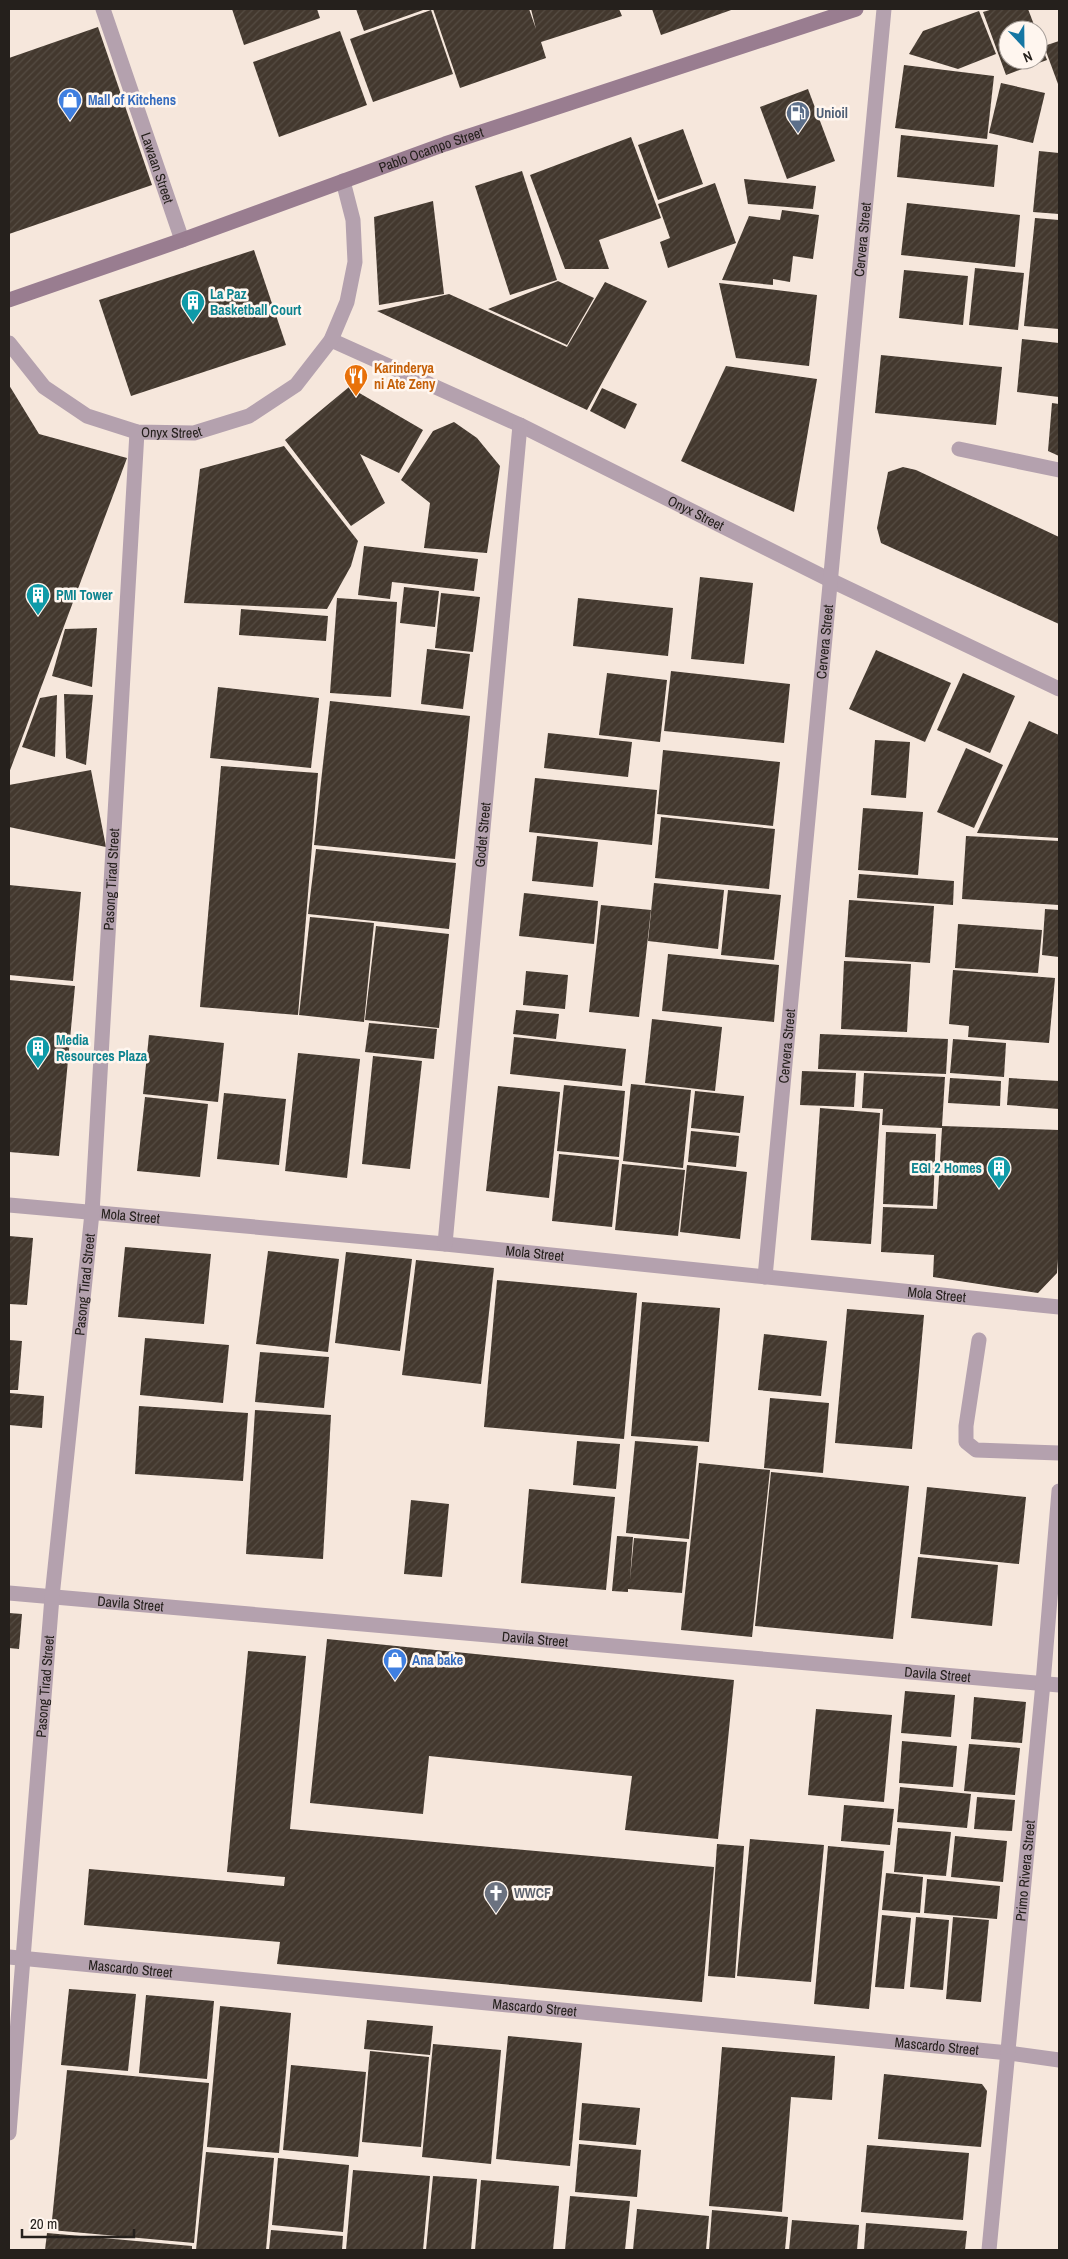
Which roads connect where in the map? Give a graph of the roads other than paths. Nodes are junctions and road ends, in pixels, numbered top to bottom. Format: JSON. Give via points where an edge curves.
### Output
{"nodes":[{"id":1,"x":103,"y":9,"type":"edge"},
{"id":2,"x":856,"y":9,"type":"edge"},
{"id":3,"x":884,"y":9,"type":"edge"},
{"id":4,"x":343,"y":181,"type":"junction"},
{"id":5,"x":182,"y":240,"type":"junction"},
{"id":6,"x":9,"y":300,"type":"edge"},
{"id":7,"x":331,"y":340,"type":"junction"},
{"id":8,"x":9,"y":343,"type":"edge"},
{"id":9,"x":520,"y":425,"type":"junction"},
{"id":10,"x":138,"y":432,"type":"junction"},
{"id":11,"x":959,"y":448,"type":"dead end"},
{"id":12,"x":1059,"y":470,"type":"edge"},
{"id":13,"x":830,"y":580,"type":"junction"},
{"id":14,"x":1059,"y":689,"type":"edge"},
{"id":15,"x":9,"y":1204,"type":"edge"},
{"id":16,"x":92,"y":1213,"type":"junction"},
{"id":17,"x":445,"y":1244,"type":"junction"},
{"id":18,"x":765,"y":1277,"type":"junction"},
{"id":19,"x":1059,"y":1307,"type":"edge"},
{"id":20,"x":979,"y":1340,"type":"dead end"},
{"id":21,"x":1059,"y":1453,"type":"edge"},
{"id":22,"x":1059,"y":1491,"type":"edge"},
{"id":23,"x":9,"y":1593,"type":"edge"},
{"id":24,"x":52,"y":1597,"type":"junction"},
{"id":25,"x":1043,"y":1683,"type":"junction"},
{"id":26,"x":1059,"y":1685,"type":"edge"},
{"id":27,"x":16,"y":1957,"type":"edge"},
{"id":28,"x":1009,"y":2053,"type":"junction"},
{"id":29,"x":1059,"y":2060,"type":"edge"},
{"id":30,"x":9,"y":2133,"type":"edge"},
{"id":31,"x":989,"y":2250,"type":"edge"}],
"edges":[{"from":1,"to":5,"type":"street","name":"Lawaan Street"},
{"from":2,"to":4,"type":"main road","name":"Pablo Ocampo Street"},
{"from":3,"to":13,"type":"street","name":"Cervera Street"},
{"from":4,"to":5,"type":"main road","name":"Pablo Ocampo Street"},
{"from":4,"to":7,"type":"street","name":"Onyx Street","via":[[353,220],[355,262],[348,302]]},
{"from":5,"to":6,"type":"main road","name":"Pablo Ocampo Street"},
{"from":7,"to":9,"type":"street","name":"Onyx Street"},
{"from":7,"to":10,"type":"street","name":"Onyx Street","via":[[296,385],[249,416],[194,433]]},
{"from":8,"to":10,"type":"street","name":"Onyx Street","via":[[44,387],[87,416]]},
{"from":9,"to":13,"type":"street","name":"Onyx Street"},
{"from":9,"to":17,"type":"street","name":"Godet Street"},
{"from":10,"to":16,"type":"street","name":"Pasong Tirad Street"},
{"from":11,"to":12,"type":"street"},
{"from":13,"to":14,"type":"street","name":"Onyx Street"},
{"from":13,"to":18,"type":"street","name":"Cervera Street"},
{"from":15,"to":16,"type":"street","name":"Mola Street"},
{"from":16,"to":17,"type":"street","name":"Mola Street"},
{"from":16,"to":24,"type":"street","name":"Pasong Tirad Street"},
{"from":17,"to":18,"type":"street","name":"Mola Street"},
{"from":18,"to":19,"type":"street","name":"Mola Street"},
{"from":20,"to":21,"type":"street","via":[[966,1442],[976,1450]]},
{"from":22,"to":25,"type":"street","name":"Primo Rivera Street"},
{"from":23,"to":24,"type":"street","name":"Davila Street"},
{"from":24,"to":25,"type":"street","name":"Davila Street"},
{"from":24,"to":27,"type":"street","name":"Pasong Tirad Street"},
{"from":25,"to":26,"type":"street","name":"Davila Street"},
{"from":25,"to":28,"type":"street","name":"Primo Rivera Street"},
{"from":27,"to":28,"type":"street","name":"Mascardo Street"},
{"from":27,"to":30,"type":"street","name":"Pasong Tirad Street"},
{"from":28,"to":29,"type":"street","name":"Mascardo Street"},
{"from":28,"to":31,"type":"street","name":"Primo Rivera Street"}]}
